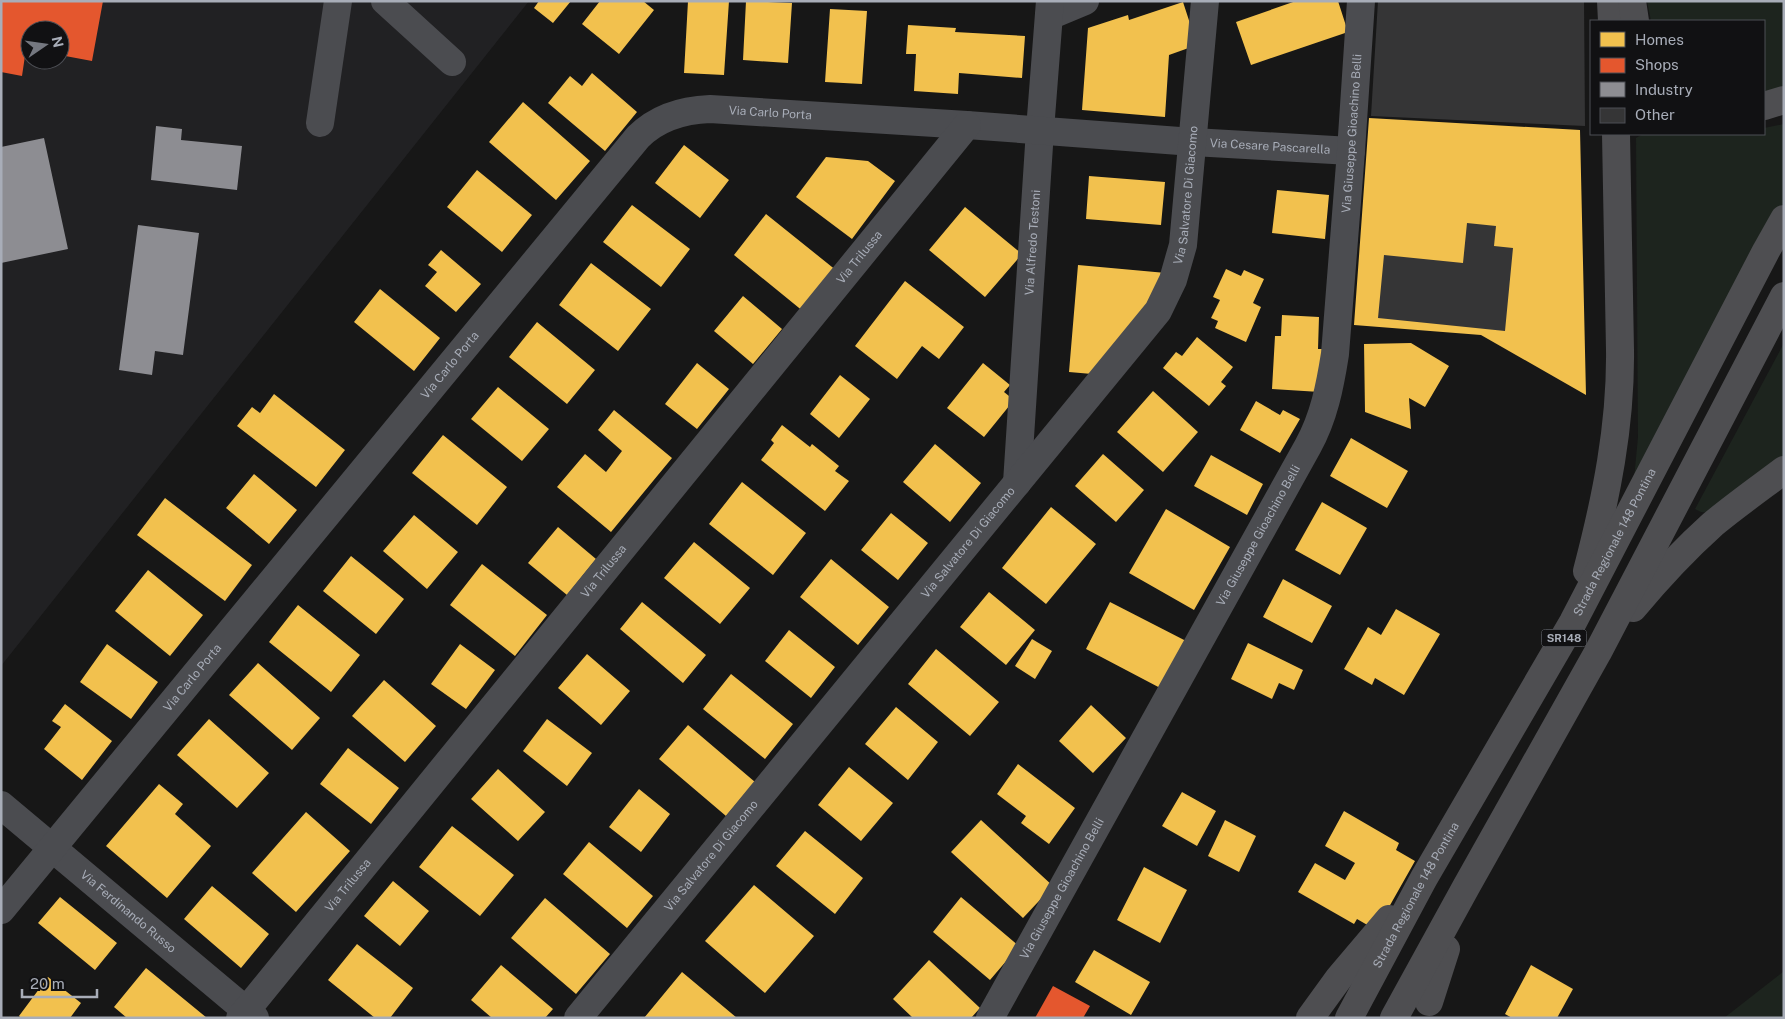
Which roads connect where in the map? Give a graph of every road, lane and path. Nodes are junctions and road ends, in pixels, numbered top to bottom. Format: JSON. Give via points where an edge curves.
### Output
{"nodes":[{"id":1,"x":338,"y":1,"type":"edge"},
{"id":2,"x":385,"y":1,"type":"edge"},
{"id":3,"x":1086,"y":1,"type":"edge"},
{"id":4,"x":1205,"y":1,"type":"edge"},
{"id":5,"x":1361,"y":1,"type":"edge"},
{"id":6,"x":1611,"y":1,"type":"edge"},
{"id":7,"x":1632,"y":1,"type":"edge"},
{"id":8,"x":1050,"y":9,"type":"edge"},
{"id":9,"x":1612,"y":20,"type":"edge"},
{"id":10,"x":1635,"y":20,"type":"edge"},
{"id":11,"x":452,"y":62,"type":"dead end"},
{"id":12,"x":1784,"y":100,"type":"edge"},
{"id":13,"x":1765,"y":106,"type":"edge"},
{"id":14,"x":320,"y":123,"type":"dead end"},
{"id":15,"x":967,"y":125,"type":"junction"},
{"id":16,"x":1040,"y":130,"type":"junction"},
{"id":17,"x":1616,"y":135,"type":"edge"},
{"id":18,"x":1193,"y":142,"type":"junction"},
{"id":19,"x":1351,"y":151,"type":"junction"},
{"id":20,"x":1784,"y":219,"type":"edge"},
{"id":21,"x":1784,"y":296,"type":"edge"},
{"id":22,"x":1784,"y":470,"type":"edge"},
{"id":23,"x":1017,"y":483,"type":"junction"},
{"id":24,"x":1574,"y":622,"type":"junction"},
{"id":25,"x":1598,"y":652,"type":"junction"},
{"id":26,"x":1,"y":805,"type":"edge"},
{"id":27,"x":52,"y":848,"type":"junction"},
{"id":28,"x":1424,"y":878,"type":"junction"},
{"id":29,"x":1466,"y":887,"type":"junction"},
{"id":30,"x":1,"y":910,"type":"edge"},
{"id":31,"x":1426,"y":1010,"type":"edge"},
{"id":32,"x":247,"y":1015,"type":"edge"},
{"id":33,"x":578,"y":1018,"type":"edge"},
{"id":34,"x":990,"y":1018,"type":"edge"},
{"id":35,"x":1310,"y":1018,"type":"edge"},
{"id":36,"x":1349,"y":1018,"type":"edge"},
{"id":37,"x":1394,"y":1018,"type":"edge"}],
"edges":[{"from":1,"to":14,"type":"street"},
{"from":2,"to":11,"type":"street"},
{"from":3,"to":8,"type":"street"},
{"from":4,"to":18,"type":"street","name":"Via Salvatore Di Giacomo"},
{"from":5,"to":19,"type":"street","name":"Via Giuseppe Gioachino Belli"},
{"from":6,"to":9,"type":"highway"},
{"from":7,"to":10,"type":"highway"},
{"from":8,"to":16,"type":"street","name":"Via Alfredo Testoni"},
{"from":12,"to":13,"type":"highway"},
{"from":15,"to":16,"type":"street","name":"Via Carlo Porta"},
{"from":15,"to":27,"type":"street","name":"Via Carlo Porta","via":[[702,110],[670,116],[644,131]]},
{"from":15,"to":32,"type":"street","name":"Via Trilussa"},
{"from":16,"to":18,"type":"street","name":"Via Cesare Pascarella"},
{"from":16,"to":23,"type":"street","name":"Via Alfredo Testoni"},
{"from":17,"to":24,"type":"highway","via":[[1618,412],[1601,519]]},
{"from":18,"to":19,"type":"street","name":"Via Cesare Pascarella"},
{"from":18,"to":23,"type":"street","name":"Via Salvatore Di Giacomo","via":[[1183,245],[1166,296],[1152,319]]},
{"from":19,"to":34,"type":"street","name":"Via Giuseppe Gioachino Belli","via":[[1335,354],[1326,405],[1317,428]]},
{"from":20,"to":24,"type":"highway","name":"Strada Regionale 148 Pontina","number":"SR148"},
{"from":21,"to":25,"type":"highway","number":"SR148"},
{"from":22,"to":25,"type":"highway","via":[[1714,524],[1675,560]]},
{"from":23,"to":33,"type":"street","name":"Via Salvatore Di Giacomo"},
{"from":24,"to":28,"type":"highway","name":"Strada Regionale 148 Pontina","number":"SR148"},
{"from":25,"to":29,"type":"highway","number":"SR148"},
{"from":26,"to":27,"type":"street","name":"Via Ferdinando Russo"},
{"from":27,"to":30,"type":"street","name":"Via Carlo Porta"},
{"from":27,"to":32,"type":"street","name":"Via Ferdinando Russo"},
{"from":28,"to":35,"type":"highway","via":[[1339,978]]},
{"from":28,"to":36,"type":"highway","name":"Strada Regionale 148 Pontina","number":"SR148"},
{"from":29,"to":31,"type":"highway"},
{"from":29,"to":37,"type":"highway","number":"SR148"}]}
